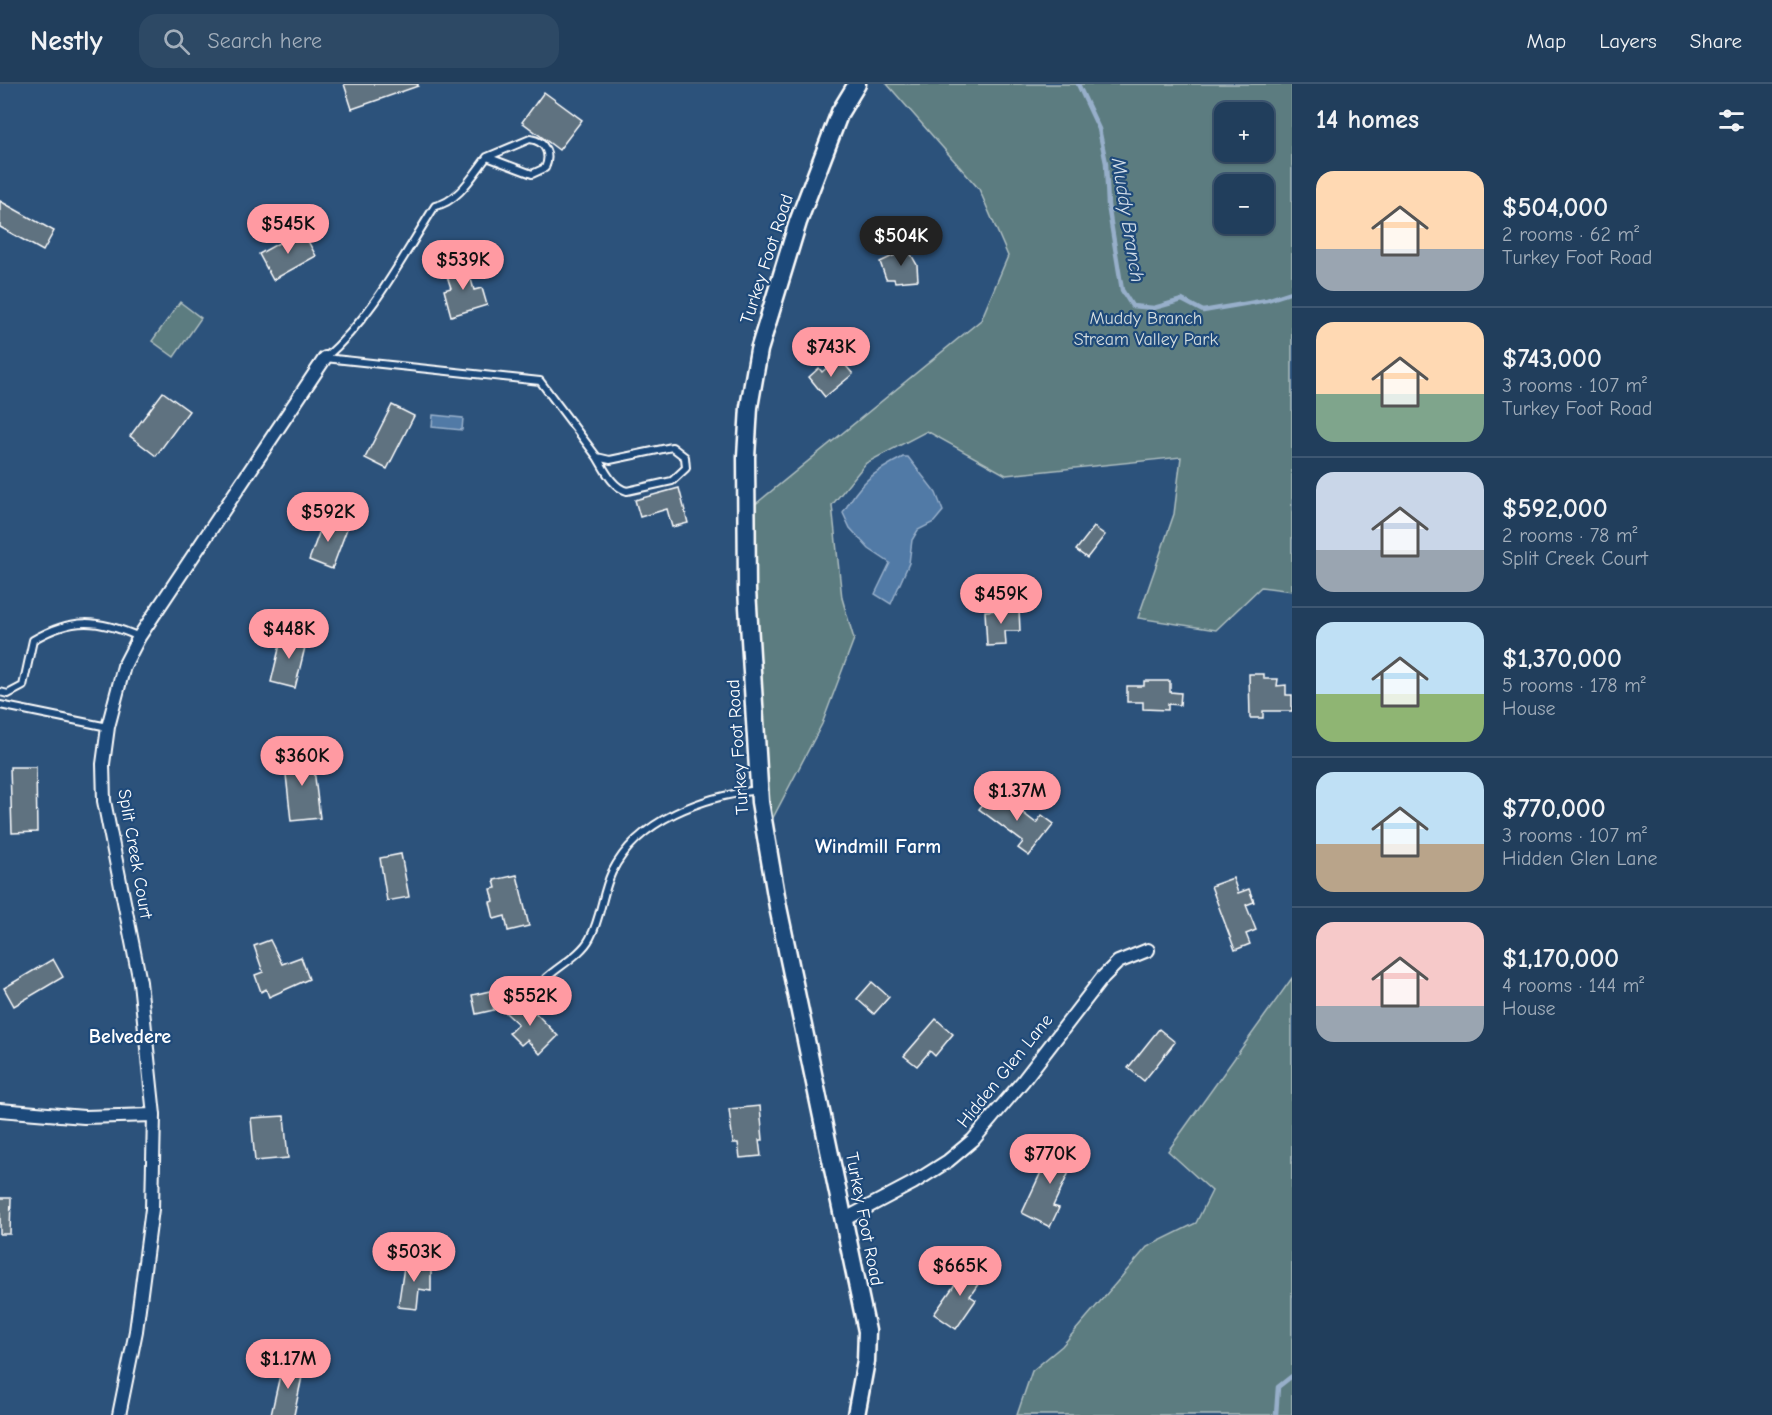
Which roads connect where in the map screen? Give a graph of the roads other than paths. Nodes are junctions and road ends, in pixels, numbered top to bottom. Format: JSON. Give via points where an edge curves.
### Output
{"nodes":[{"id":1,"x":857,"y":84,"type":"edge"},
{"id":2,"x":487,"y":157,"type":"junction"},
{"id":3,"x":325,"y":358,"type":"junction"},
{"id":4,"x":597,"y":458,"type":"junction"},
{"id":5,"x":139,"y":637,"type":"junction"},
{"id":6,"x":0,"y":692,"type":"edge"},
{"id":7,"x":0,"y":705,"type":"edge"},
{"id":8,"x":108,"y":727,"type":"junction"},
{"id":9,"x":760,"y":790,"type":"junction"},
{"id":10,"x":1148,"y":950,"type":"dead end"},
{"id":11,"x":546,"y":978,"type":"dead end"},
{"id":12,"x":0,"y":1110,"type":"edge"},
{"id":13,"x":154,"y":1114,"type":"junction"},
{"id":14,"x":845,"y":1219,"type":"junction"},
{"id":15,"x":119,"y":1415,"type":"edge"},
{"id":16,"x":856,"y":1415,"type":"edge"}],
"edges":[{"from":1,"to":9,"type":"street","name":"Turkey Foot Road","via":[[840,111],[798,222],[759,350],[749,407],[747,590]]},
{"from":2,"to":2,"type":"lane","via":[[532,174],[545,168],[549,160],[547,150],[530,139]]},
{"from":2,"to":3,"type":"lane","via":[[455,196],[435,206],[368,310],[345,341]]},
{"from":3,"to":4,"type":"lane","via":[[540,381]]},
{"from":3,"to":5,"type":"street","name":"Split Creek Court"},
{"from":4,"to":4,"type":"lane","via":[[610,460],[672,447],[685,457],[686,468],[672,481],[627,491],[620,489]]},
{"from":5,"to":6,"type":"lane","via":[[98,624],[54,627],[33,640],[23,686],[8,694]]},
{"from":5,"to":8,"type":"street","name":"Split Creek Court","via":[[124,666]]},
{"from":7,"to":8,"type":"lane"},
{"from":8,"to":13,"type":"street","name":"Split Creek Court","via":[[104,801],[141,982]]},
{"from":9,"to":11,"type":"lane","via":[[733,793],[682,810],[635,841],[612,871],[589,940]]},
{"from":9,"to":14,"type":"street","name":"Turkey Foot Road","via":[[778,908]]},
{"from":10,"to":14,"type":"street","name":"Hidden Glen Lane","via":[[1118,962],[1103,977],[973,1140],[913,1183]]},
{"from":12,"to":13,"type":"street","via":[[84,1117]]},
{"from":13,"to":15,"type":"street","name":"Split Creek Court","via":[[152,1209],[136,1332]]},
{"from":14,"to":16,"type":"street","name":"Turkey Foot Road","via":[[867,1331]]}]}
